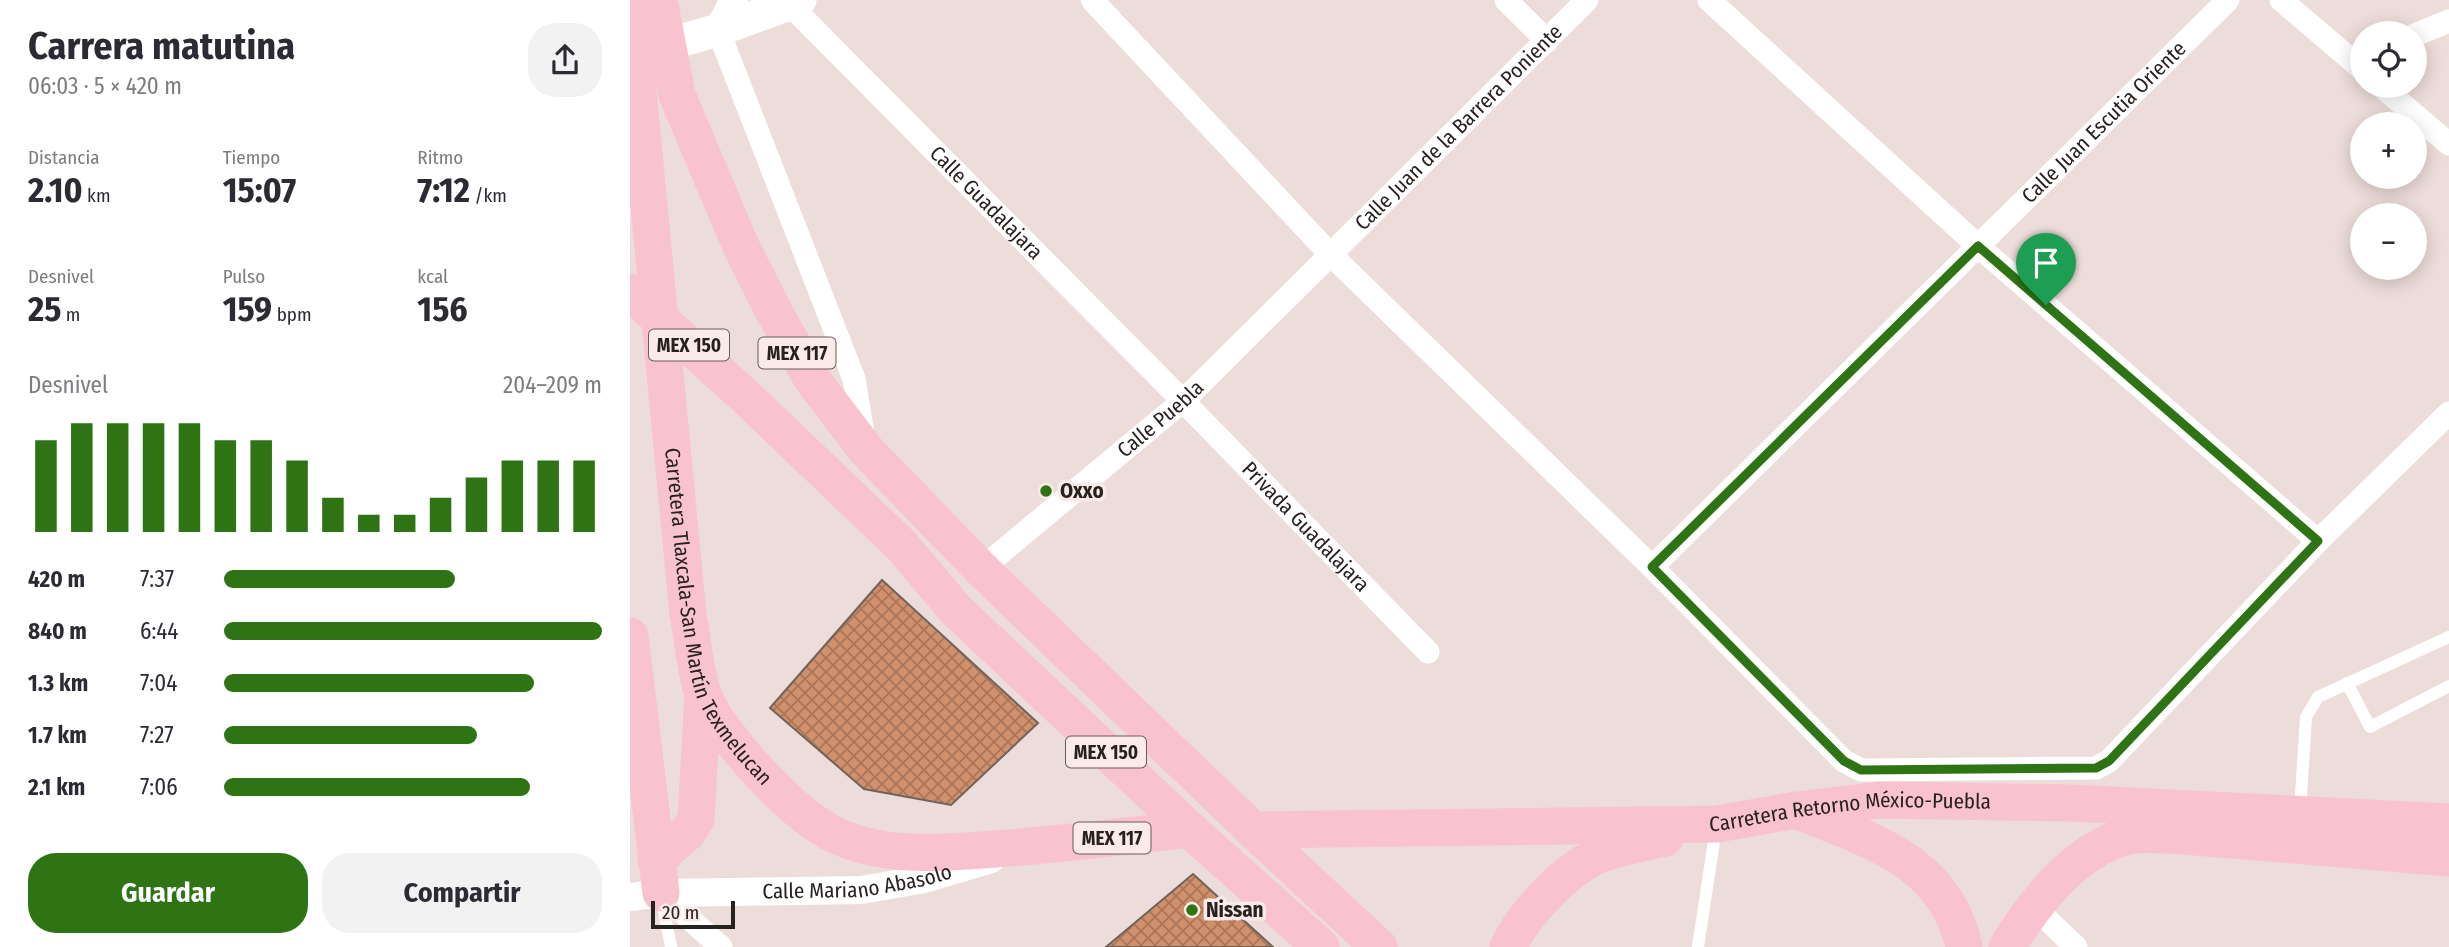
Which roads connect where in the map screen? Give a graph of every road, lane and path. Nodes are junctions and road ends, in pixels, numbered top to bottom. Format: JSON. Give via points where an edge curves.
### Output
{"nodes":[{"id":1,"x":659,"y":0,"type":"edge"},
{"id":2,"x":734,"y":0,"type":"edge"},
{"id":3,"x":1092,"y":0,"type":"edge"},
{"id":4,"x":1506,"y":0,"type":"edge"},
{"id":5,"x":1587,"y":0,"type":"edge"},
{"id":6,"x":1709,"y":0,"type":"edge"},
{"id":7,"x":2228,"y":0,"type":"edge"},
{"id":8,"x":2281,"y":0,"type":"edge"},
{"id":9,"x":795,"y":2,"type":"edge"},
{"id":10,"x":630,"y":6,"type":"edge"},
{"id":11,"x":2449,"y":22,"type":"edge"},
{"id":12,"x":718,"y":30,"type":"junction"},
{"id":13,"x":2427,"y":30,"type":"edge"},
{"id":14,"x":1547,"y":41,"type":"junction"},
{"id":15,"x":2350,"y":55,"type":"edge"},
{"id":16,"x":630,"y":56,"type":"edge"},
{"id":17,"x":2395,"y":98,"type":"edge"},
{"id":18,"x":2449,"y":144,"type":"edge"},
{"id":19,"x":1978,"y":246,"type":"junction"},
{"id":20,"x":1330,"y":254,"type":"junction"},
{"id":21,"x":630,"y":292,"type":"edge"},
{"id":22,"x":1183,"y":401,"type":"junction"},
{"id":23,"x":2449,"y":413,"type":"edge"},
{"id":24,"x":866,"y":450,"type":"junction"},
{"id":25,"x":2318,"y":541,"type":"junction"},
{"id":26,"x":902,"y":546,"type":"junction"},
{"id":27,"x":1652,"y":567,"type":"junction"},
{"id":28,"x":981,"y":569,"type":"junction"},
{"id":29,"x":630,"y":636,"type":"edge"},
{"id":30,"x":2449,"y":637,"type":"edge"},
{"id":31,"x":1429,"y":652,"type":"dead end"},
{"id":32,"x":2347,"y":683,"type":"junction"},
{"id":33,"x":2449,"y":686,"type":"edge"},
{"id":34,"x":703,"y":694,"type":"junction"},
{"id":35,"x":1797,"y":810,"type":"junction"},
{"id":36,"x":2300,"y":813,"type":"junction"},
{"id":37,"x":2449,"y":822,"type":"edge"},
{"id":38,"x":1717,"y":824,"type":"junction"},
{"id":39,"x":1189,"y":830,"type":"junction"},
{"id":40,"x":1253,"y":830,"type":"junction"},
{"id":41,"x":1035,"y":846,"type":"junction"},
{"id":42,"x":2449,"y":858,"type":"edge"},
{"id":43,"x":649,"y":883,"type":"edge"},
{"id":44,"x":2033,"y":906,"type":"junction"},
{"id":45,"x":671,"y":947,"type":"edge"},
{"id":46,"x":721,"y":947,"type":"edge"},
{"id":47,"x":1321,"y":947,"type":"edge"},
{"id":48,"x":1379,"y":947,"type":"edge"},
{"id":49,"x":1508,"y":947,"type":"edge"},
{"id":50,"x":1698,"y":947,"type":"edge"},
{"id":51,"x":1964,"y":947,"type":"edge"},
{"id":52,"x":2007,"y":947,"type":"edge"},
{"id":53,"x":2076,"y":947,"type":"edge"}],
"edges":[{"from":1,"to":24,"type":"main road","number":"MEX 117","via":[[677,94],[740,244],[812,379]]},
{"from":2,"to":12,"type":"street"},
{"from":3,"to":20,"type":"street"},
{"from":4,"to":14,"type":"street"},
{"from":5,"to":14,"type":"street","name":"Calle Juan de la Barrera Poniente"},
{"from":6,"to":19,"type":"street"},
{"from":7,"to":19,"type":"street","name":"Calle Juan Escutia Oriente"},
{"from":8,"to":15,"type":"street"},
{"from":9,"to":12,"type":"main road"},
{"from":9,"to":22,"type":"street","name":"Calle Guadalajara"},
{"from":10,"to":34,"type":"main road","name":"Carretera Tlaxcala-San Martín Texmelucan","number":"MEX 117","via":[[688,615]]},
{"from":11,"to":13,"type":"street"},
{"from":12,"to":16,"type":"main road"},
{"from":12,"to":24,"type":"street","via":[[854,379]]},
{"from":14,"to":20,"type":"street","name":"Calle Juan de la Barrera Poniente"},
{"from":17,"to":18,"type":"street"},
{"from":19,"to":25,"type":"street"},
{"from":19,"to":27,"type":"street","name":"Calle Juan Escutia Oriente"},
{"from":20,"to":22,"type":"street","name":"Calle Puebla"},
{"from":20,"to":27,"type":"street"},
{"from":21,"to":26,"type":"main road","number":"MEX 150"},
{"from":22,"to":28,"type":"street","name":"Calle Puebla"},
{"from":22,"to":31,"type":"street","name":"Privada Guadalajara"},
{"from":23,"to":25,"type":"street"},
{"from":24,"to":28,"type":"main road","number":"MEX 117"},
{"from":25,"to":27,"type":"street","via":[[2109,761],[2096,768],[1861,770],[1851,766]]},
{"from":26,"to":28,"type":"main road","number":"MEX 150"},
{"from":26,"to":39,"type":"main road","number":"MEX 150","via":[[956,610]]},
{"from":28,"to":40,"type":"main road","number":"MEX 150"},
{"from":29,"to":43,"type":"main road"},
{"from":30,"to":32,"type":"lane"},
{"from":32,"to":33,"type":"lane","via":[[2370,727]]},
{"from":32,"to":36,"type":"lane","via":[[2318,697],[2306,717]]},
{"from":34,"to":41,"type":"main road","name":"Carretera Tlaxcala-San Martín Texmelucan","number":"MEX 117","via":[[737,749],[803,814],[832,833],[896,852]]},
{"from":34,"to":43,"type":"main road","via":[[696,819]]},
{"from":35,"to":36,"type":"main road","name":"Carretera Retorno México-Puebla","via":[[1880,800]]},
{"from":35,"to":38,"type":"main road","name":"Carretera Retorno México-Puebla"},
{"from":35,"to":51,"type":"main road","via":[[1877,843],[1923,872],[1947,900]]},
{"from":36,"to":37,"type":"main road","name":"Carretera Retorno México-Puebla"},
{"from":38,"to":40,"type":"main road","name":"Carretera Retorno México-Puebla"},
{"from":38,"to":49,"type":"main road","via":[[1597,856],[1555,885],[1516,930]]},
{"from":38,"to":50,"type":"lane"},
{"from":39,"to":41,"type":"main road","name":"Carretera Tlaxcala-San Martín Texmelucan","number":"MEX 117"},
{"from":39,"to":47,"type":"main road","number":"MEX 150"},
{"from":40,"to":48,"type":"main road","number":"MEX 150"},
{"from":41,"to":43,"type":"street","name":"Calle Mariano Abasolo","via":[[924,879],[862,890]]},
{"from":42,"to":44,"type":"main road","via":[[2171,835],[2129,836],[2081,861]]},
{"from":43,"to":45,"type":"lane"},
{"from":43,"to":46,"type":"street"},
{"from":44,"to":52,"type":"main road"},
{"from":44,"to":53,"type":"street"}]}
